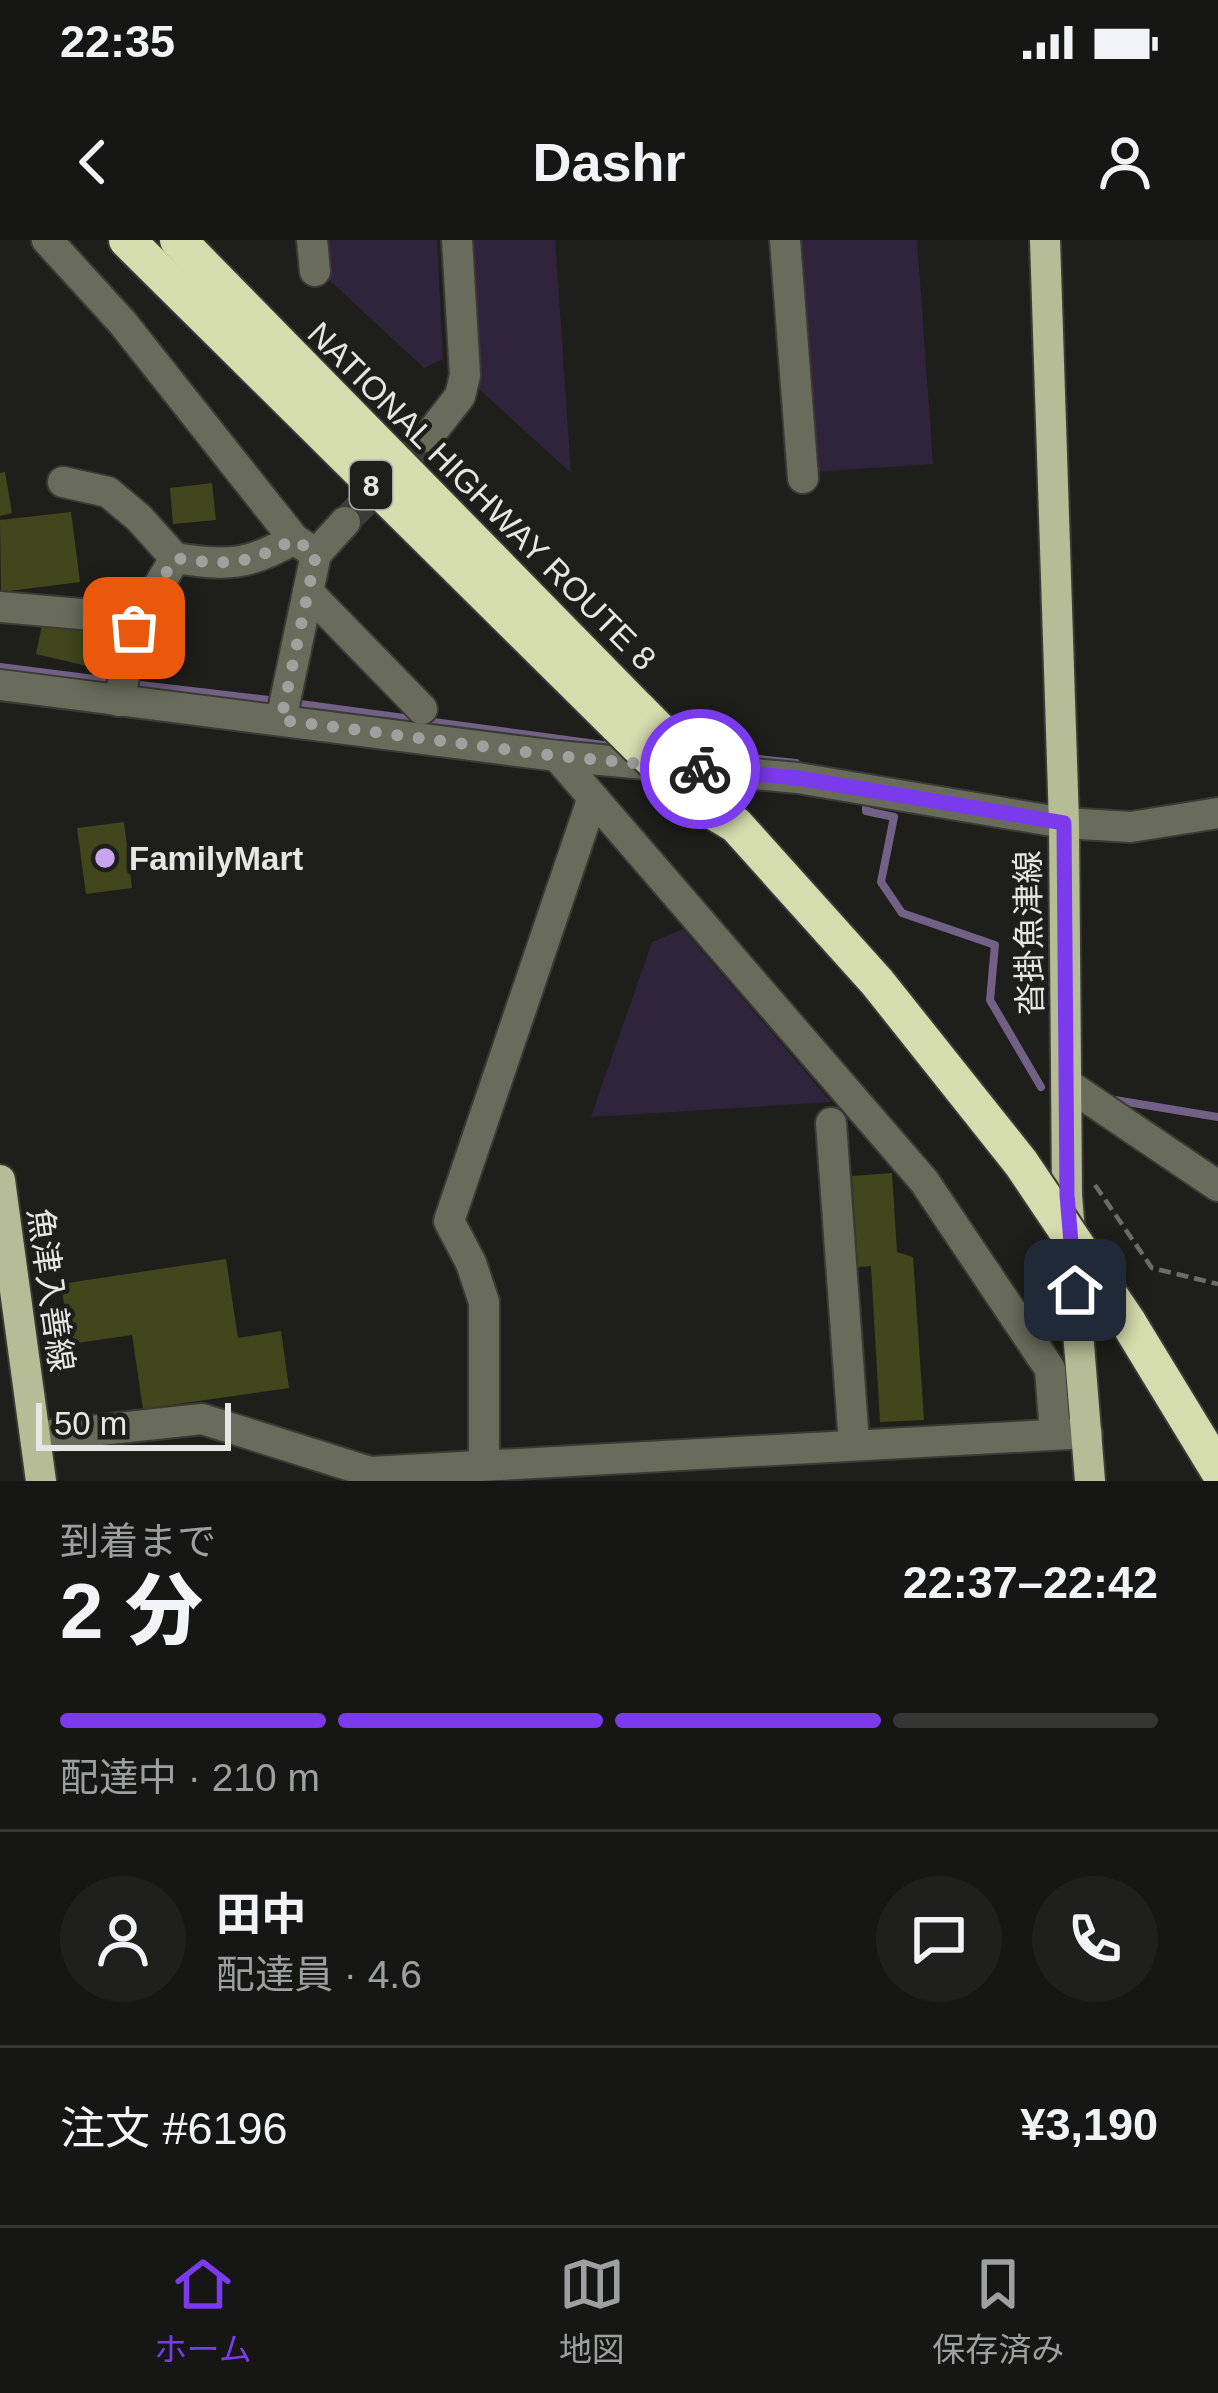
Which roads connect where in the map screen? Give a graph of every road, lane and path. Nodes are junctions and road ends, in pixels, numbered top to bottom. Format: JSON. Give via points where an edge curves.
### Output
{"nodes":[{"id":1,"x":47,"y":240,"type":"edge"},
{"id":2,"x":127,"y":240,"type":"edge"},
{"id":3,"x":178,"y":240,"type":"edge"},
{"id":4,"x":457,"y":240,"type":"edge"},
{"id":5,"x":785,"y":240,"type":"edge"},
{"id":6,"x":1045,"y":240,"type":"edge"},
{"id":7,"x":428,"y":437,"type":"tunnel mouth"},
{"id":8,"x":802,"y":478,"type":"dead end"},
{"id":9,"x":63,"y":482,"type":"dead end"},
{"id":10,"x":346,"y":522,"type":"tunnel mouth"},
{"id":11,"x":305,"y":547,"type":"junction"},
{"id":12,"x":175,"y":558,"type":"junction"},
{"id":13,"x":308,"y":592,"type":"junction"},
{"id":14,"x":0,"y":607,"type":"edge"},
{"id":15,"x":134,"y":628,"type":"junction"},
{"id":16,"x":0,"y":685,"type":"edge"},
{"id":17,"x":119,"y":700,"type":"junction"},
{"id":18,"x":422,"y":709,"type":"dead end"},
{"id":19,"x":629,"y":718,"type":"junction"},
{"id":20,"x":281,"y":720,"type":"junction"},
{"id":21,"x":557,"y":756,"type":"junction"},
{"id":22,"x":592,"y":800,"type":"junction"},
{"id":23,"x":1218,"y":813,"type":"edge"},
{"id":24,"x":1064,"y":823,"type":"junction"},
{"id":25,"x":1067,"y":1084,"type":"junction"},
{"id":26,"x":832,"y":1123,"type":"dead end"},
{"id":27,"x":1067,"y":1145,"type":"junction"},
{"id":28,"x":0,"y":1180,"type":"edge"},
{"id":29,"x":1218,"y":1186,"type":"edge"},
{"id":30,"x":7,"y":1284,"type":"edge"},
{"id":31,"x":1218,"y":1284,"type":"edge"},
{"id":32,"x":1088,"y":1433,"type":"junction"},
{"id":33,"x":1055,"y":1434,"type":"junction"},
{"id":34,"x":34,"y":1437,"type":"junction"},
{"id":35,"x":854,"y":1444,"type":"junction"},
{"id":36,"x":484,"y":1463,"type":"junction"},
{"id":37,"x":1218,"y":1470,"type":"edge"},
{"id":38,"x":583,"y":1471,"type":"edge"},
{"id":39,"x":377,"y":1476,"type":"edge"},
{"id":40,"x":41,"y":1481,"type":"edge"},
{"id":41,"x":1090,"y":1481,"type":"edge"}],
"edges":[{"from":1,"to":11,"type":"street"},
{"from":2,"to":19,"type":"highway","name":"NATIONAL HIGHWAY ROUTE 8","number":"8"},
{"from":3,"to":19,"type":"highway","name":"NATIONAL HIGHWAY ROUTE 8","number":"8"},
{"from":4,"to":7,"type":"street","via":[[465,375],[460,396]]},
{"from":5,"to":8,"type":"street"},
{"from":6,"to":24,"type":"main road","name":"沓掛魚津線"},
{"from":9,"to":12,"type":"street","via":[[109,491]]},
{"from":10,"to":11,"type":"street"},
{"from":11,"to":12,"type":"street","via":[[224,566]]},
{"from":11,"to":13,"type":"street"},
{"from":12,"to":15,"type":"street"},
{"from":13,"to":18,"type":"street"},
{"from":13,"to":20,"type":"street"},
{"from":14,"to":15,"type":"street","via":[[104,616]]},
{"from":15,"to":17,"type":"street"},
{"from":16,"to":17,"type":"street"},
{"from":17,"to":20,"type":"street"},
{"from":19,"to":37,"type":"highway","name":"NATIONAL HIGHWAY ROUTE 8","number":"8","bridge":true,"via":[[722,793],[736,825],[877,982],[1021,1163]]},
{"from":20,"to":21,"type":"street"},
{"from":21,"to":22,"type":"street"},
{"from":21,"to":24,"type":"street","via":[[798,778]]},
{"from":22,"to":33,"type":"street","via":[[924,1180],[1050,1369]]},
{"from":22,"to":36,"type":"street","via":[[449,1221],[484,1301]]},
{"from":23,"to":24,"type":"street","via":[[1131,827]]},
{"from":24,"to":25,"type":"main road","name":"沓掛魚津線"},
{"from":25,"to":27,"type":"main road","name":"沓掛魚津線"},
{"from":25,"to":29,"type":"street"},
{"from":26,"to":35,"type":"street"},
{"from":27,"to":31,"type":"path","via":[[1152,1268]]},
{"from":27,"to":32,"type":"main road","name":"沓掛魚津線"},
{"from":28,"to":30,"type":"main road","name":"魚津入善線"},
{"from":30,"to":34,"type":"main road","name":"魚津入善線"},
{"from":32,"to":33,"type":"street"},
{"from":32,"to":41,"type":"main road","name":"沓掛魚津線"},
{"from":33,"to":35,"type":"street"},
{"from":34,"to":39,"type":"street","via":[[202,1420]]},
{"from":34,"to":40,"type":"main road","name":"魚津入善線"},
{"from":35,"to":38,"type":"street"},
{"from":36,"to":38,"type":"street"},
{"from":36,"to":39,"type":"street"}]}
